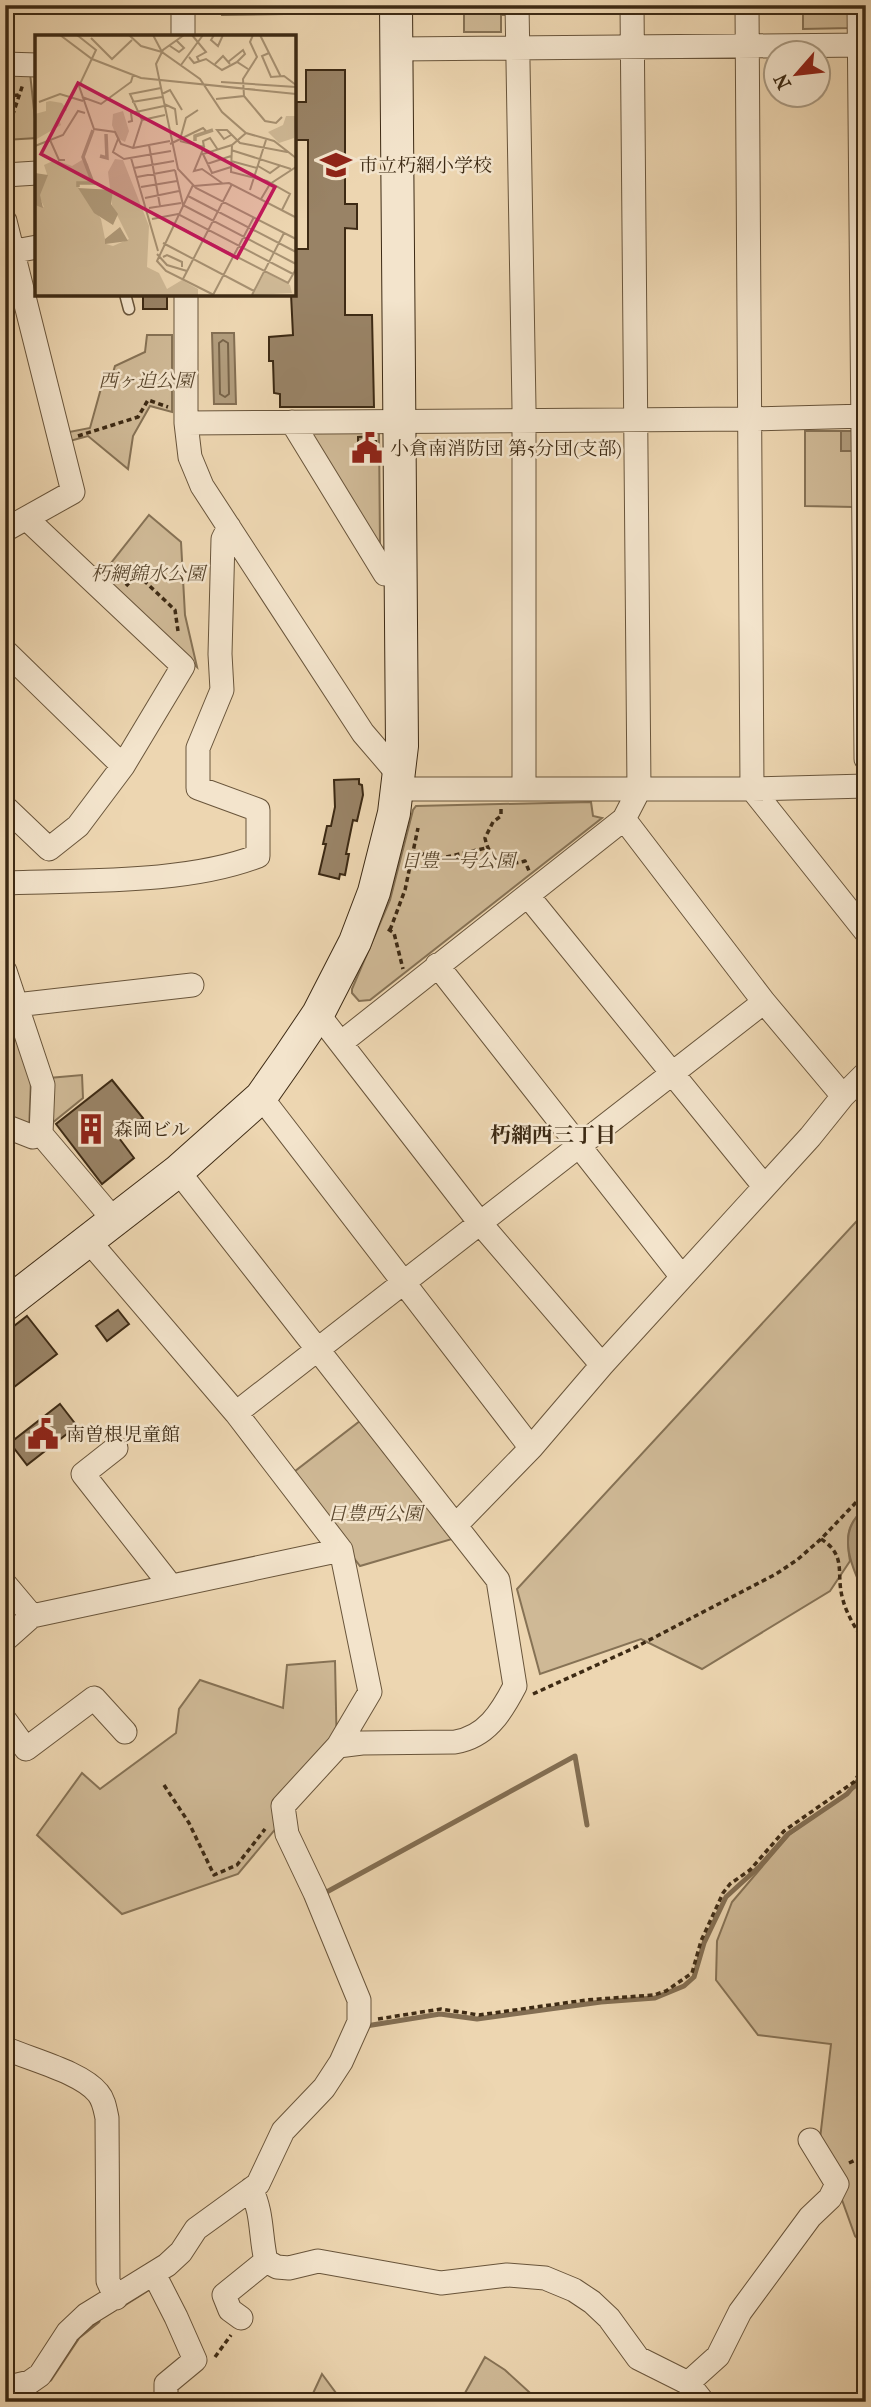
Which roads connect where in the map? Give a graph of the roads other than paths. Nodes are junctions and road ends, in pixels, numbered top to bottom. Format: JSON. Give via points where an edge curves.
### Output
{"nodes":[{"id":1,"x":183,"y":5,"type":"edge"},
{"id":2,"x":396,"y":5,"type":"edge"},
{"id":3,"x":517,"y":5,"type":"edge"},
{"id":4,"x":632,"y":5,"type":"edge"},
{"id":5,"x":747,"y":5,"type":"edge"},
{"id":6,"x":859,"y":5,"type":"edge"},
{"id":7,"x":183,"y":35,"type":"edge"},
{"id":8,"x":517,"y":46,"type":"junction"},
{"id":9,"x":748,"y":46,"type":"junction"},
{"id":10,"x":863,"y":46,"type":"edge"},
{"id":11,"x":396,"y":48,"type":"junction"},
{"id":12,"x":632,"y":48,"type":"junction"},
{"id":13,"x":35,"y":173,"type":"edge"},
{"id":14,"x":5,"y":175,"type":"edge"},
{"id":15,"x":5,"y":221,"type":"edge"},
{"id":16,"x":35,"y":247,"type":"edge"},
{"id":17,"x":8,"y":253,"type":"edge"},
{"id":18,"x":126,"y":296,"type":"edge"},
{"id":19,"x":186,"y":296,"type":"edge"},
{"id":20,"x":129,"y":309,"type":"dead end"},
{"id":21,"x":179,"y":416,"type":"junction"},
{"id":22,"x":864,"y":416,"type":"edge"},
{"id":23,"x":636,"y":419,"type":"junction"},
{"id":24,"x":749,"y":419,"type":"junction"},
{"id":25,"x":524,"y":420,"type":"junction"},
{"id":26,"x":292,"y":422,"type":"junction"},
{"id":27,"x":399,"y":422,"type":"junction"},
{"id":28,"x":27,"y":519,"type":"junction"},
{"id":29,"x":229,"y":527,"type":"junction"},
{"id":30,"x":5,"y":530,"type":"edge"},
{"id":31,"x":400,"y":574,"type":"junction"},
{"id":32,"x":5,"y":651,"type":"edge"},
{"id":33,"x":866,"y":758,"type":"edge"},
{"id":34,"x":123,"y":766,"type":"junction"},
{"id":35,"x":398,"y":782,"type":"junction"},
{"id":36,"x":866,"y":786,"type":"edge"},
{"id":37,"x":524,"y":789,"type":"junction"},
{"id":38,"x":752,"y":789,"type":"junction"},
{"id":39,"x":639,"y":790,"type":"junction"},
{"id":40,"x":5,"y":807,"type":"edge"},
{"id":41,"x":624,"y":819,"type":"junction"},
{"id":42,"x":49,"y":849,"type":"junction"},
{"id":43,"x":78,"y":880,"type":"junction"},
{"id":44,"x":5,"y":883,"type":"edge"},
{"id":45,"x":534,"y":891,"type":"junction"},
{"id":46,"x":866,"y":932,"type":"edge"},
{"id":47,"x":437,"y":965,"type":"junction"},
{"id":48,"x":5,"y":971,"type":"edge"},
{"id":49,"x":192,"y":985,"type":"dead end"},
{"id":50,"x":764,"y":1002,"type":"junction"},
{"id":51,"x":16,"y":1005,"type":"junction"},
{"id":52,"x":318,"y":1014,"type":"junction"},
{"id":53,"x":342,"y":1042,"type":"junction"},
{"id":54,"x":866,"y":1073,"type":"edge"},
{"id":55,"x":673,"y":1074,"type":"junction"},
{"id":56,"x":843,"y":1096,"type":"junction"},
{"id":57,"x":261,"y":1097,"type":"junction"},
{"id":58,"x":5,"y":1126,"type":"edge"},
{"id":59,"x":41,"y":1134,"type":"junction"},
{"id":60,"x":579,"y":1146,"type":"junction"},
{"id":61,"x":178,"y":1171,"type":"junction"},
{"id":62,"x":764,"y":1186,"type":"junction"},
{"id":63,"x":114,"y":1220,"type":"junction"},
{"id":64,"x":480,"y":1223,"type":"junction"},
{"id":65,"x":88,"y":1240,"type":"junction"},
{"id":66,"x":682,"y":1277,"type":"junction"},
{"id":67,"x":405,"y":1282,"type":"junction"},
{"id":68,"x":5,"y":1305,"type":"edge"},
{"id":69,"x":319,"y":1349,"type":"junction"},
{"id":70,"x":602,"y":1365,"type":"junction"},
{"id":71,"x":236,"y":1413,"type":"junction"},
{"id":72,"x":116,"y":1448,"type":"dead end"},
{"id":73,"x":531,"y":1448,"type":"junction"},
{"id":74,"x":456,"y":1525,"type":"junction"},
{"id":75,"x":341,"y":1550,"type":"junction"},
{"id":76,"x":5,"y":1584,"type":"edge"},
{"id":77,"x":171,"y":1586,"type":"junction"},
{"id":78,"x":32,"y":1616,"type":"junction"},
{"id":79,"x":5,"y":1640,"type":"edge"},
{"id":80,"x":5,"y":1720,"type":"edge"},
{"id":81,"x":125,"y":1732,"type":"dead end"},
{"id":82,"x":338,"y":1746,"type":"junction"},
{"id":83,"x":5,"y":2048,"type":"edge"},
{"id":84,"x":810,"y":2140,"type":"dead end"},
{"id":85,"x":251,"y":2189,"type":"junction"},
{"id":86,"x":266,"y":2260,"type":"junction"},
{"id":87,"x":157,"y":2279,"type":"junction"},
{"id":88,"x":116,"y":2298,"type":"junction"},
{"id":89,"x":242,"y":2318,"type":"road end"},
{"id":90,"x":688,"y":2383,"type":"junction"},
{"id":91,"x":5,"y":2388,"type":"edge"},
{"id":92,"x":166,"y":2402,"type":"edge"},
{"id":93,"x":704,"y":2402,"type":"edge"}],
"edges":[{"from":1,"to":7,"type":"street"},
{"from":2,"to":11,"type":"street"},
{"from":3,"to":8,"type":"street"},
{"from":4,"to":12,"type":"street"},
{"from":5,"to":9,"type":"street"},
{"from":6,"to":10,"type":"street"},
{"from":8,"to":11,"type":"street"},
{"from":8,"to":12,"type":"street"},
{"from":8,"to":25,"type":"street"},
{"from":9,"to":10,"type":"street"},
{"from":9,"to":12,"type":"street"},
{"from":9,"to":24,"type":"street"},
{"from":10,"to":22,"type":"street"},
{"from":11,"to":27,"type":"street"},
{"from":12,"to":23,"type":"street"},
{"from":13,"to":14,"type":"street"},
{"from":15,"to":17,"type":"street"},
{"from":16,"to":17,"type":"street"},
{"from":17,"to":28,"type":"street","via":[[72,492]]},
{"from":18,"to":20,"type":"lane"},
{"from":19,"to":21,"type":"street"},
{"from":21,"to":26,"type":"street"},
{"from":21,"to":29,"type":"street","via":[[202,486]]},
{"from":22,"to":24,"type":"street"},
{"from":22,"to":33,"type":"street"},
{"from":23,"to":24,"type":"street"},
{"from":23,"to":25,"type":"street"},
{"from":23,"to":39,"type":"street"},
{"from":24,"to":38,"type":"street"},
{"from":25,"to":27,"type":"street"},
{"from":25,"to":37,"type":"street"},
{"from":26,"to":27,"type":"street"},
{"from":26,"to":31,"type":"street","via":[[385,574]]},
{"from":27,"to":31,"type":"street"},
{"from":28,"to":30,"type":"street"},
{"from":28,"to":34,"type":"street","via":[[183,666]]},
{"from":29,"to":35,"type":"street"},
{"from":29,"to":43,"type":"street","via":[[223,539],[222,690],[198,748],[198,788],[258,810],[258,856],[234,866],[165,876]]},
{"from":31,"to":35,"type":"street","via":[[402,746]]},
{"from":32,"to":34,"type":"street"},
{"from":34,"to":42,"type":"street","via":[[78,826]]},
{"from":35,"to":37,"type":"street"},
{"from":35,"to":52,"type":"street","via":[[374,892],[355,942]]},
{"from":36,"to":38,"type":"street"},
{"from":37,"to":39,"type":"street"},
{"from":38,"to":39,"type":"street"},
{"from":38,"to":46,"type":"street"},
{"from":39,"to":41,"type":"street"},
{"from":40,"to":42,"type":"street"},
{"from":41,"to":45,"type":"street"},
{"from":41,"to":50,"type":"street"},
{"from":42,"to":43,"type":"street","via":[[68,864]]},
{"from":43,"to":44,"type":"street"},
{"from":45,"to":47,"type":"street"},
{"from":45,"to":55,"type":"street"},
{"from":47,"to":53,"type":"street"},
{"from":47,"to":60,"type":"street"},
{"from":48,"to":51,"type":"street"},
{"from":49,"to":51,"type":"street"},
{"from":50,"to":55,"type":"street"},
{"from":50,"to":56,"type":"street"},
{"from":51,"to":59,"type":"street","via":[[43,1085]]},
{"from":52,"to":53,"type":"street"},
{"from":52,"to":57,"type":"street"},
{"from":53,"to":64,"type":"street"},
{"from":54,"to":56,"type":"street"},
{"from":55,"to":60,"type":"street"},
{"from":55,"to":62,"type":"street"},
{"from":56,"to":62,"type":"street"},
{"from":57,"to":61,"type":"street"},
{"from":57,"to":67,"type":"street"},
{"from":58,"to":59,"type":"street","via":[[33,1137]]},
{"from":59,"to":63,"type":"street"},
{"from":60,"to":64,"type":"street"},
{"from":60,"to":66,"type":"street"},
{"from":61,"to":63,"type":"street"},
{"from":61,"to":69,"type":"street"},
{"from":62,"to":66,"type":"street"},
{"from":63,"to":65,"type":"street"},
{"from":64,"to":67,"type":"street"},
{"from":64,"to":70,"type":"street"},
{"from":65,"to":68,"type":"street"},
{"from":65,"to":71,"type":"street"},
{"from":66,"to":70,"type":"street"},
{"from":67,"to":69,"type":"street"},
{"from":67,"to":73,"type":"street"},
{"from":69,"to":71,"type":"street"},
{"from":69,"to":74,"type":"street"},
{"from":70,"to":73,"type":"street"},
{"from":71,"to":75,"type":"street"},
{"from":72,"to":77,"type":"street","via":[[83,1474]]},
{"from":73,"to":74,"type":"street"},
{"from":74,"to":82,"type":"street","via":[[498,1580],[515,1686],[486,1730],[468,1740]]},
{"from":75,"to":77,"type":"street"},
{"from":75,"to":82,"type":"street","via":[[370,1692]]},
{"from":76,"to":78,"type":"street"},
{"from":77,"to":78,"type":"street"},
{"from":78,"to":79,"type":"street"},
{"from":80,"to":81,"type":"street","via":[[26,1749],[94,1698]]},
{"from":82,"to":85,"type":"street","via":[[283,1806],[287,1834],[359,2000],[359,2022],[341,2062],[324,2088],[283,2131],[258,2184]]},
{"from":83,"to":88,"type":"street","via":[[81,2079],[104,2103],[108,2281]]},
{"from":84,"to":90,"type":"street","via":[[836,2184],[830,2198],[810,2217],[740,2312],[718,2356]]},
{"from":85,"to":86,"type":"street","via":[[260,2206]]},
{"from":85,"to":87,"type":"street","via":[[196,2229]]},
{"from":86,"to":89,"type":"street","via":[[224,2295],[230,2310]]},
{"from":86,"to":90,"type":"street","via":[[289,2268],[318,2261],[441,2283],[507,2275],[545,2278],[592,2302],[638,2358]]},
{"from":87,"to":88,"type":"street"},
{"from":87,"to":92,"type":"street","via":[[204,2360],[166,2384]]},
{"from":88,"to":91,"type":"street","via":[[68,2332],[40,2375]]},
{"from":90,"to":93,"type":"street"}]}
